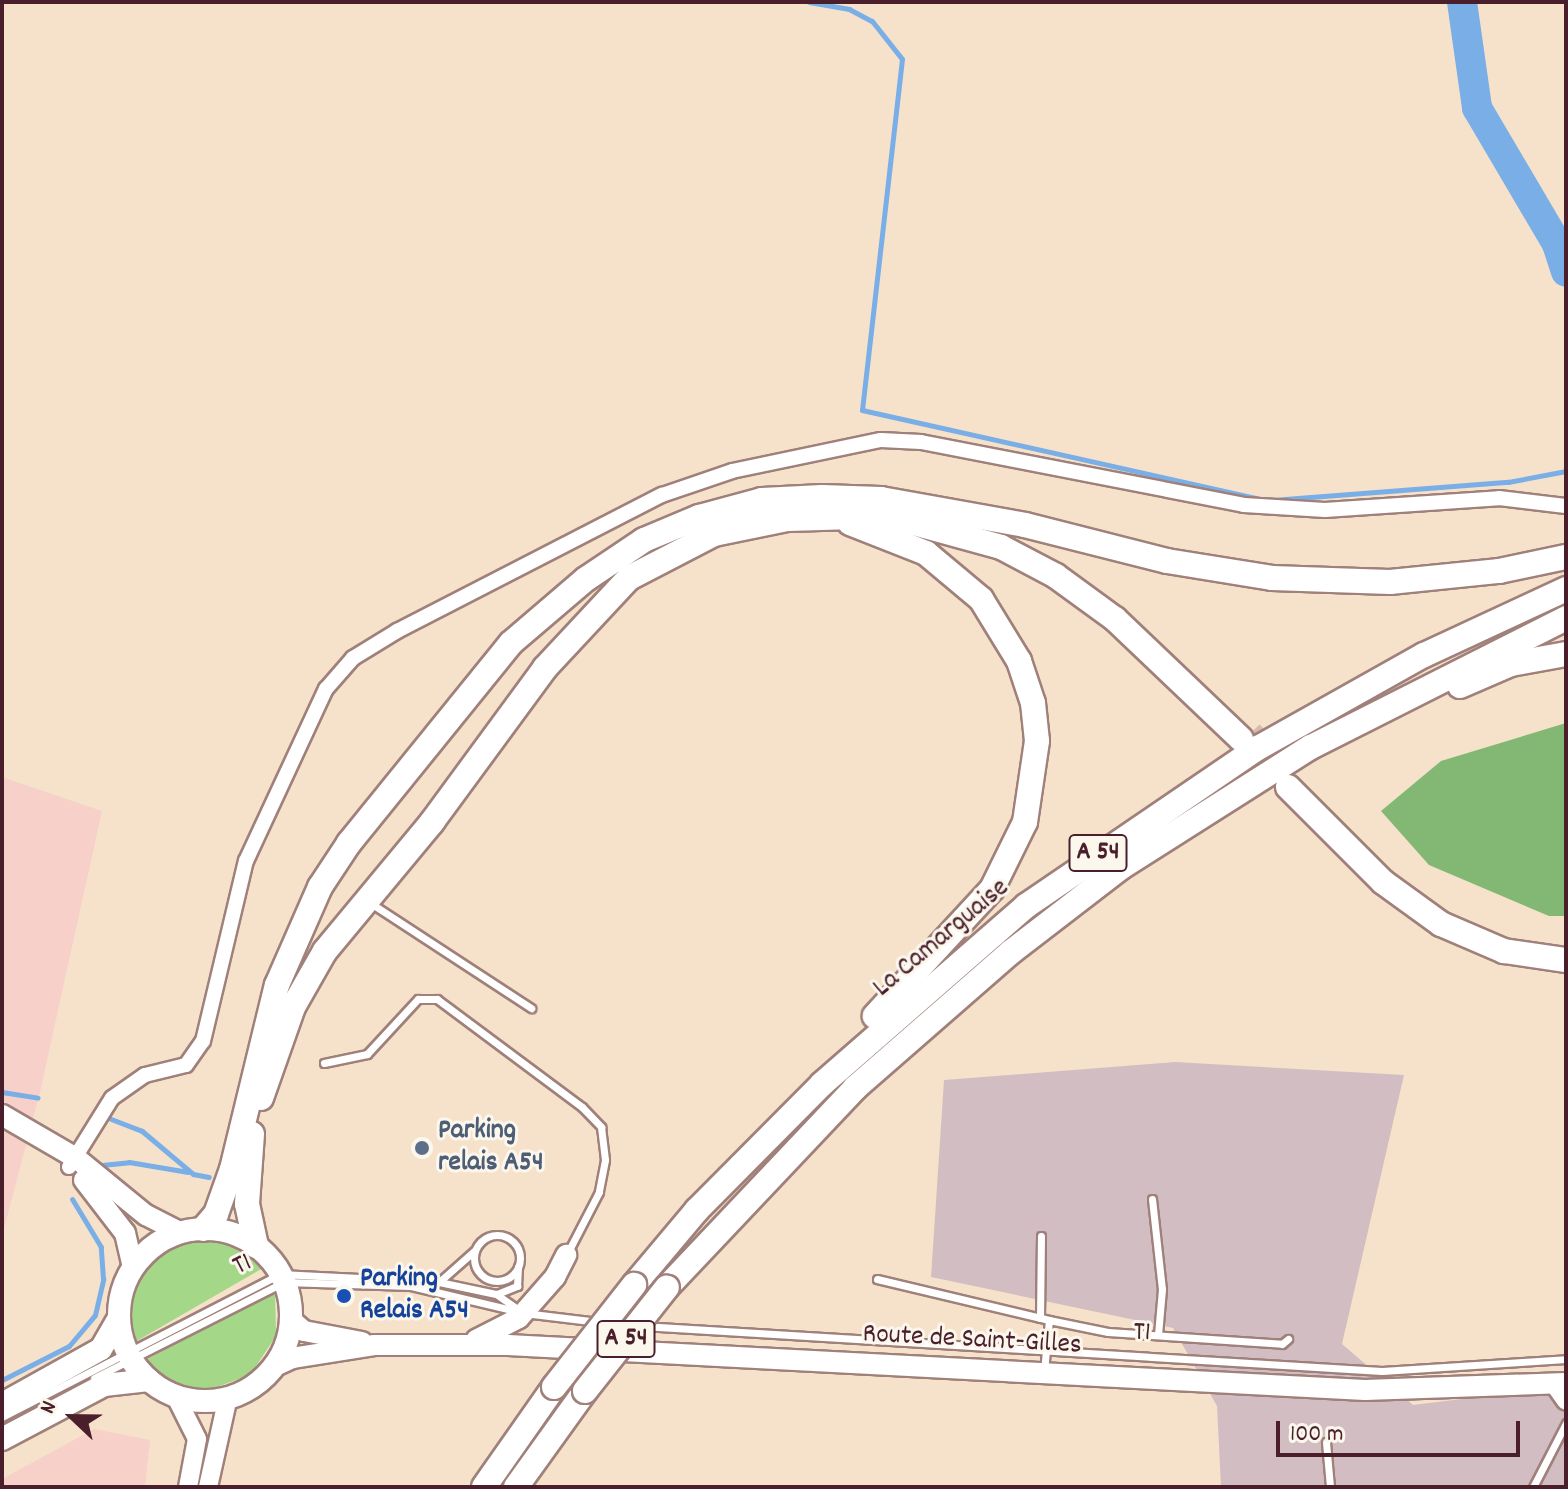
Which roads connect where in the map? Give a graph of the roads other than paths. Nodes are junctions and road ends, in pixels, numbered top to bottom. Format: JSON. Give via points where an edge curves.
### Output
{"nodes":[{"id":1,"x":1566,"y":506,"type":"edge"},
{"id":2,"x":938,"y":510,"type":"junction"},
{"id":3,"x":825,"y":516,"type":"junction"},
{"id":4,"x":1566,"y":557,"type":"edge"},
{"id":5,"x":1566,"y":589,"type":"edge"},
{"id":6,"x":1566,"y":618,"type":"edge"},
{"id":7,"x":1566,"y":654,"type":"edge"},
{"id":8,"x":1311,"y":747,"type":"junction"},
{"id":9,"x":367,"y":901,"type":"junction"},
{"id":10,"x":1566,"y":947,"type":"edge"},
{"id":11,"x":1566,"y":960,"type":"edge"},
{"id":12,"x":531,"y":1008,"type":"dead end"},
{"id":13,"x":324,"y":1063,"type":"dead end"},
{"id":14,"x":2,"y":1115,"type":"edge"},
{"id":15,"x":2,"y":1128,"type":"edge"},
{"id":16,"x":72,"y":1163,"type":"junction"},
{"id":17,"x":1152,"y":1199,"type":"dead end"},
{"id":18,"x":697,"y":1210,"type":"junction"},
{"id":19,"x":192,"y":1231,"type":"junction"},
{"id":20,"x":1041,"y":1236,"type":"dead end"},
{"id":21,"x":256,"y":1246,"type":"junction"},
{"id":22,"x":478,"y":1246,"type":"junction"},
{"id":23,"x":566,"y":1255,"type":"joint"},
{"id":24,"x":518,"y":1267,"type":"junction"},
{"id":25,"x":133,"y":1268,"type":"junction"},
{"id":26,"x":282,"y":1278,"type":"junction"},
{"id":27,"x":877,"y":1279,"type":"dead end"},
{"id":28,"x":439,"y":1282,"type":"junction"},
{"id":29,"x":411,"y":1286,"type":"junction"},
{"id":30,"x":496,"y":1294,"type":"junction"},
{"id":31,"x":524,"y":1313,"type":"junction"},
{"id":32,"x":119,"y":1318,"type":"junction"},
{"id":33,"x":1040,"y":1318,"type":"junction"},
{"id":34,"x":290,"y":1319,"type":"junction"},
{"id":35,"x":1049,"y":1320,"type":"junction"},
{"id":36,"x":1158,"y":1335,"type":"junction"},
{"id":37,"x":1288,"y":1339,"type":"dead end"},
{"id":38,"x":374,"y":1345,"type":"junction"},
{"id":39,"x":464,"y":1345,"type":"junction"},
{"id":40,"x":1046,"y":1351,"type":"junction"},
{"id":41,"x":129,"y":1355,"type":"junction"},
{"id":42,"x":1566,"y":1359,"type":"edge"},
{"id":43,"x":273,"y":1367,"type":"junction"},
{"id":44,"x":1044,"y":1373,"type":"junction"},
{"id":45,"x":149,"y":1380,"type":"junction"},
{"id":46,"x":1562,"y":1389,"type":"edge"},
{"id":47,"x":175,"y":1395,"type":"junction"},
{"id":48,"x":228,"y":1397,"type":"junction"},
{"id":49,"x":2,"y":1404,"type":"edge"},
{"id":50,"x":2,"y":1417,"type":"edge"},
{"id":51,"x":1566,"y":1423,"type":"edge"},
{"id":52,"x":2,"y":1428,"type":"edge"},
{"id":53,"x":2,"y":1439,"type":"edge"},
{"id":54,"x":1326,"y":1442,"type":"dead end"},
{"id":55,"x":188,"y":1487,"type":"edge"},
{"id":56,"x":208,"y":1487,"type":"edge"},
{"id":57,"x":484,"y":1487,"type":"edge"},
{"id":58,"x":516,"y":1487,"type":"edge"},
{"id":59,"x":1330,"y":1487,"type":"edge"},
{"id":60,"x":1533,"y":1487,"type":"edge"}],
"edges":[{"from":1,"to":16,"type":"street","via":[[1499,498],[1325,510],[1244,505],[921,442],[881,440],[732,471],[662,495],[353,658],[326,689],[246,861],[203,1041],[186,1065],[145,1075],[112,1098]]},
{"from":2,"to":3,"type":"highway","via":[[1040,552],[1097,588],[1246,736],[1115,619],[1028,560],[920,522]]},
{"from":2,"to":4,"type":"highway","via":[[1167,561],[1288,579],[1404,581]]},
{"from":2,"to":19,"type":"highway","via":[[881,499],[822,497],[762,500],[699,517],[632,548],[511,643],[349,843],[302,921],[260,1040],[232,1169],[216,1214]]},
{"from":3,"to":9,"type":"highway","via":[[714,534],[629,578],[545,668]]},
{"from":3,"to":18,"type":"highway","via":[[926,553],[981,599],[1009,639],[1026,680],[1036,724],[1034,784],[1017,843],[976,911],[789,1101]]},
{"from":5,"to":18,"type":"highway","name":"La Camarguaise","number":"A 54","via":[[1340,700],[1099,852],[958,961],[822,1084]]},
{"from":6,"to":8,"type":"highway","name":"La Camarguaise","number":"A 54"},
{"from":7,"to":8,"type":"highway","via":[[1511,664],[1343,744]]},
{"from":8,"to":58,"type":"highway","name":"La Camarguaise","number":"A 54","bridge":true,"via":[[1120,868],[940,1011],[786,1156],[667,1287]]},
{"from":9,"to":12,"type":"lane"},
{"from":9,"to":21,"type":"highway","via":[[309,977],[266,1083],[252,1135],[247,1204]]},
{"from":10,"to":11,"type":"highway","via":[[1504,938],[1433,904],[1293,784],[1383,882],[1441,924],[1504,951]]},
{"from":13,"to":23,"type":"lane","via":[[367,1054],[418,999],[437,999],[582,1107],[601,1127],[605,1160],[599,1192]]},
{"from":14,"to":16,"type":"main road"},
{"from":15,"to":16,"type":"main road"},
{"from":16,"to":19,"type":"main road","via":[[146,1215]]},
{"from":16,"to":25,"type":"main road","via":[[113,1212],[132,1247]]},
{"from":17,"to":36,"type":"lane","via":[[1162,1289]]},
{"from":18,"to":57,"type":"highway","name":"La Camarguaise","number":"A 54","bridge":true,"via":[[554,1387]]},
{"from":19,"to":21,"type":"main road","via":[[225,1231]]},
{"from":19,"to":25,"type":"main road","via":[[151,1248]]},
{"from":20,"to":33,"type":"lane"},
{"from":21,"to":26,"type":"main road"},
{"from":22,"to":24,"type":"lane","via":[[489,1237],[504,1236],[519,1252]]},
{"from":22,"to":24,"type":"lane","via":[[477,1268],[487,1278],[508,1278]]},
{"from":22,"to":28,"type":"lane"},
{"from":23,"to":31,"type":"main road"},
{"from":24,"to":30,"type":"lane","via":[[517,1286]]},
{"from":25,"to":32,"type":"main road"},
{"from":26,"to":28,"type":"lane","name":"T1","number":"T1"},
{"from":26,"to":29,"type":"lane","name":"T1","number":"T1"},
{"from":26,"to":34,"type":"main road"},
{"from":26,"to":41,"type":"lane","name":"T1","number":"T1"},
{"from":27,"to":33,"type":"lane"},
{"from":28,"to":30,"type":"lane","name":"T1","number":"T1"},
{"from":29,"to":30,"type":"lane"},
{"from":29,"to":31,"type":"lane","name":"T1","number":"T1"},
{"from":30,"to":31,"type":"lane","name":"T1","number":"T1"},
{"from":31,"to":39,"type":"main road","via":[[507,1328]]},
{"from":31,"to":40,"type":"lane","name":"T1","number":"T1","via":[[753,1336]]},
{"from":32,"to":41,"type":"main road"},
{"from":32,"to":49,"type":"main road","via":[[101,1349]]},
{"from":33,"to":35,"type":"lane"},
{"from":34,"to":38,"type":"main road","name":"Route de Saint-Gilles","via":[[304,1331]]},
{"from":34,"to":43,"type":"main road"},
{"from":35,"to":36,"type":"lane"},
{"from":35,"to":40,"type":"lane"},
{"from":36,"to":37,"type":"lane","via":[[1282,1344]]},
{"from":38,"to":39,"type":"main road","name":"Route de Saint-Gilles"},
{"from":38,"to":43,"type":"main road","name":"Route de Saint-Gilles","via":[[292,1358]]},
{"from":39,"to":44,"type":"main road","name":"Route de Saint-Gilles"},
{"from":40,"to":42,"type":"lane","name":"T1","number":"T1","via":[[1382,1371]]},
{"from":40,"to":44,"type":"lane"},
{"from":41,"to":45,"type":"main road"},
{"from":41,"to":50,"type":"lane","name":"T1","number":"T1"},
{"from":41,"to":52,"type":"lane","name":"T1","number":"T1"},
{"from":43,"to":48,"type":"main road","via":[[248,1389]]},
{"from":44,"to":46,"type":"main road","name":"Route de Saint-Gilles","via":[[1365,1390]]},
{"from":45,"to":47,"type":"main road"},
{"from":45,"to":53,"type":"main road","via":[[104,1385]]},
{"from":47,"to":48,"type":"main road","via":[[201,1401]]},
{"from":47,"to":55,"type":"street","via":[[197,1439]]},
{"from":48,"to":56,"type":"street"},
{"from":51,"to":60,"type":"lane"},
{"from":54,"to":59,"type":"lane"}]}
